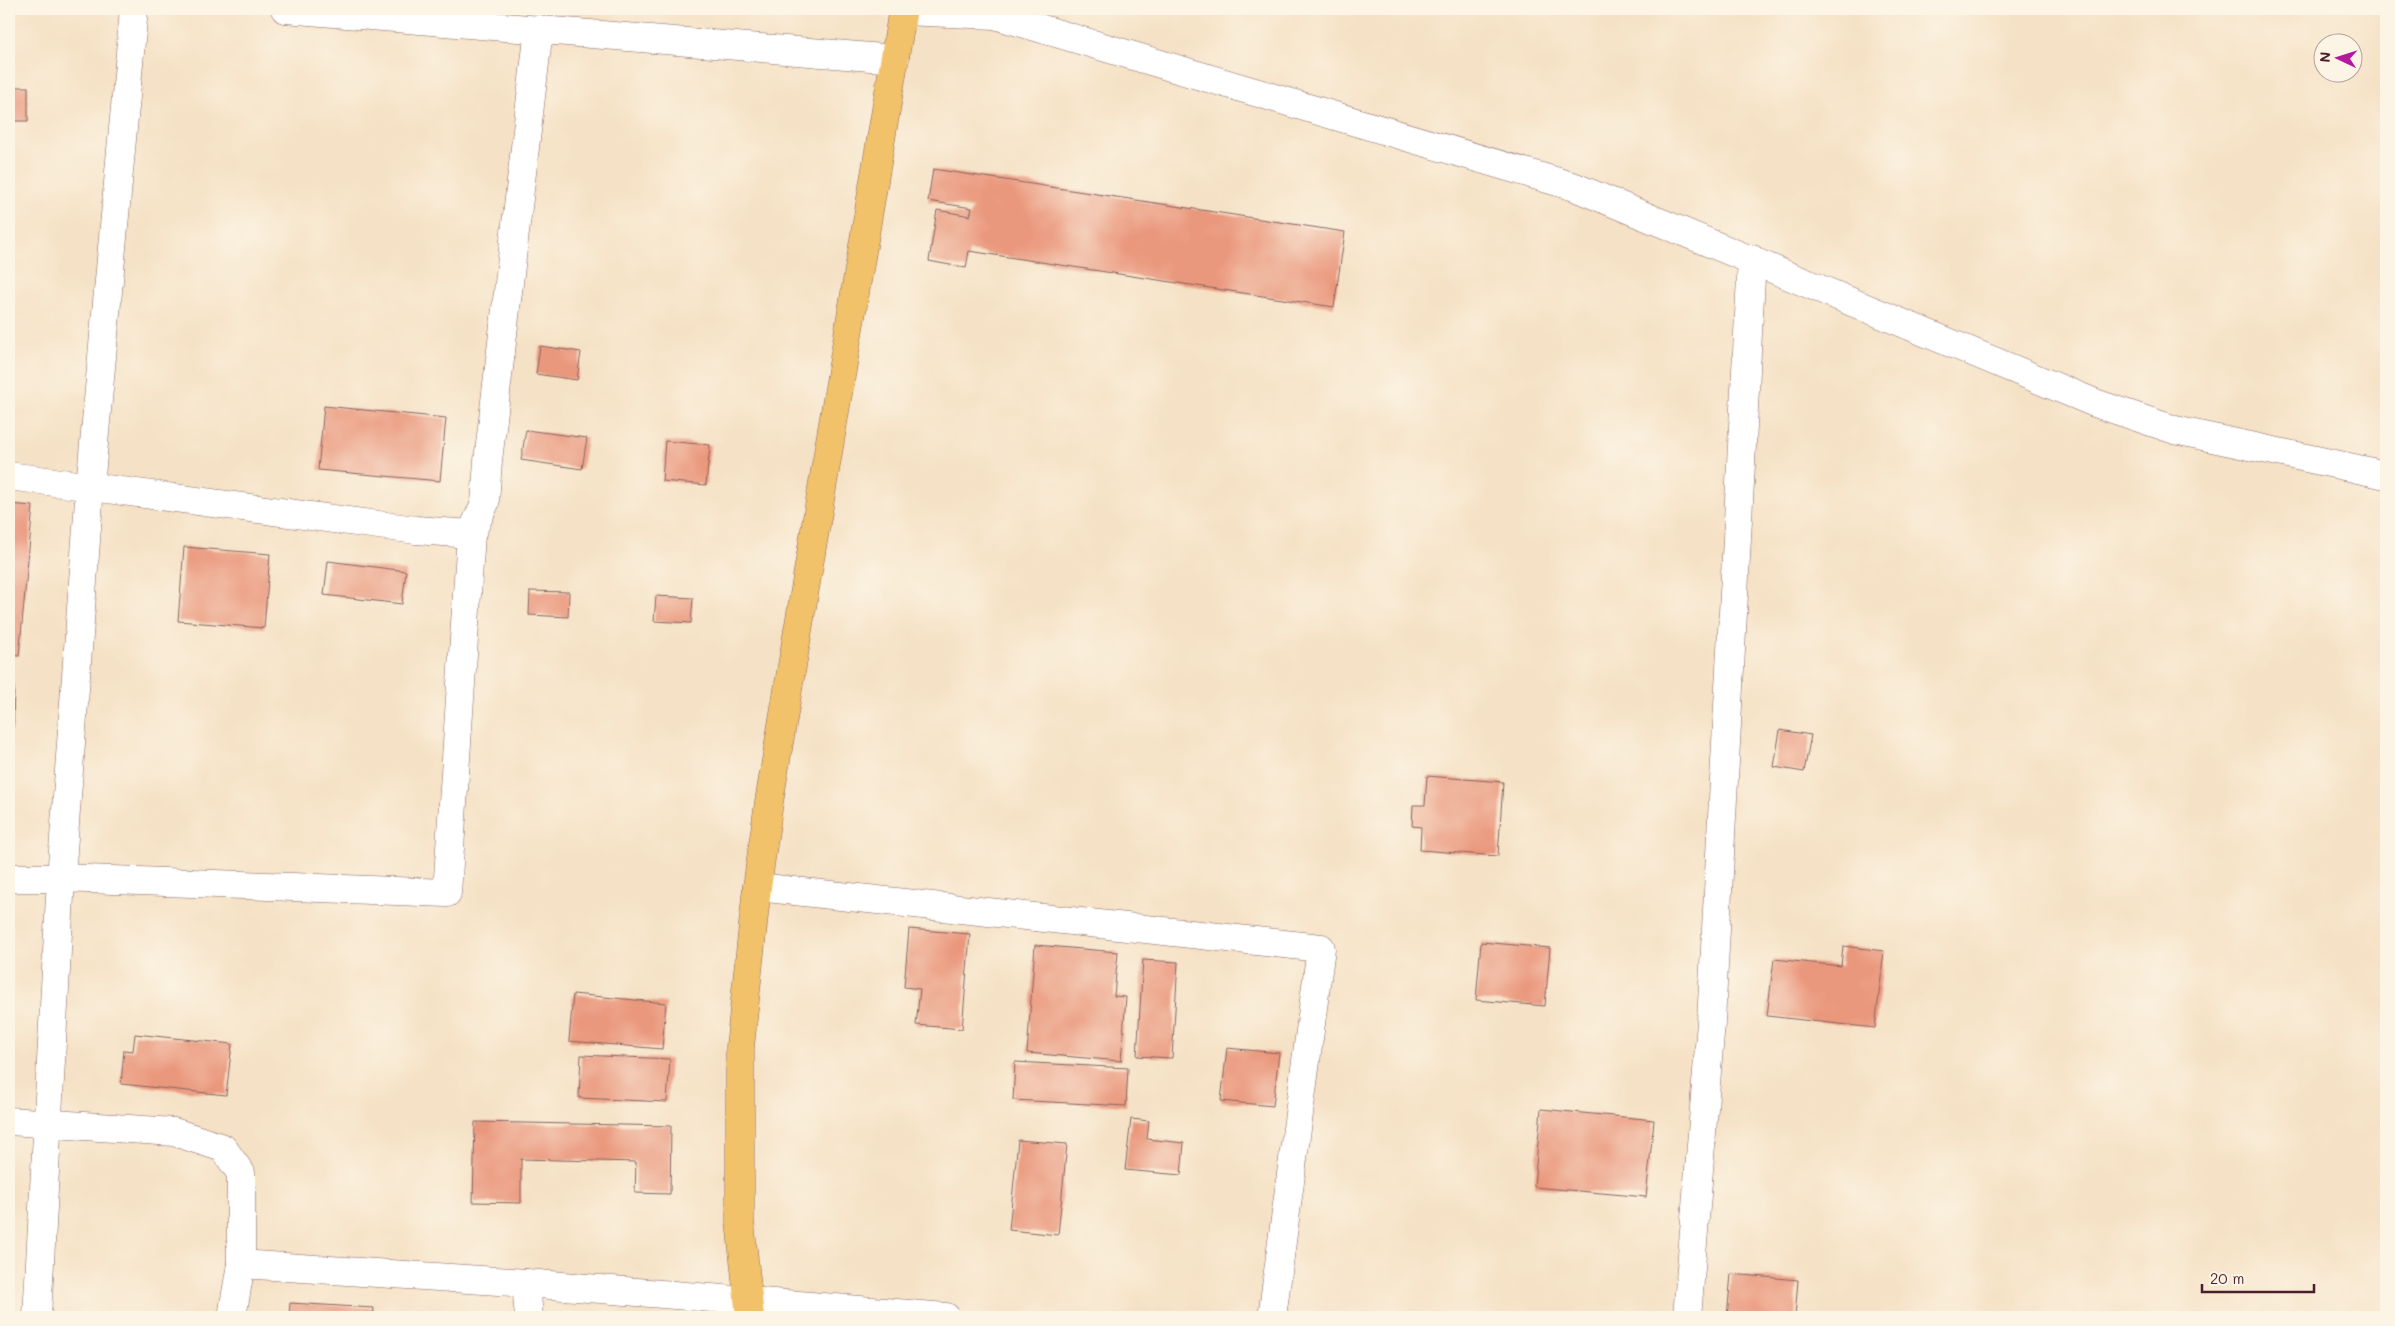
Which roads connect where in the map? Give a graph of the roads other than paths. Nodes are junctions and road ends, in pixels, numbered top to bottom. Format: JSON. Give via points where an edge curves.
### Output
{"nodes":[{"id":1,"x":134,"y":9,"type":"edge"},
{"id":2,"x":285,"y":9,"type":"edge"},
{"id":3,"x":903,"y":10,"type":"edge"},
{"id":4,"x":539,"y":29,"type":"junction"},
{"id":5,"x":895,"y":59,"type":"junction"},
{"id":6,"x":1752,"y":259,"type":"junction"},
{"id":7,"x":2386,"y":475,"type":"edge"},
{"id":8,"x":9,"y":476,"type":"edge"},
{"id":9,"x":90,"y":487,"type":"junction"},
{"id":10,"x":471,"y":534,"type":"junction"},
{"id":11,"x":9,"y":878,"type":"edge"},
{"id":12,"x":61,"y":878,"type":"junction"},
{"id":13,"x":757,"y":887,"type":"junction"},
{"id":14,"x":9,"y":1121,"type":"edge"},
{"id":15,"x":48,"y":1124,"type":"junction"},
{"id":16,"x":241,"y":1264,"type":"junction"},
{"id":17,"x":526,"y":1283,"type":"junction"},
{"id":18,"x":749,"y":1310,"type":"edge"},
{"id":19,"x":37,"y":1317,"type":"edge"},
{"id":20,"x":232,"y":1317,"type":"edge"},
{"id":21,"x":529,"y":1317,"type":"edge"},
{"id":22,"x":946,"y":1317,"type":"edge"},
{"id":23,"x":1272,"y":1317,"type":"edge"},
{"id":24,"x":1687,"y":1317,"type":"edge"}],
"edges":[{"from":1,"to":9,"type":"street"},
{"from":2,"to":4,"type":"street"},
{"from":3,"to":5,"type":"main road"},
{"from":3,"to":6,"type":"street","via":[[994,15],[1575,187]]},
{"from":4,"to":5,"type":"street"},
{"from":4,"to":10,"type":"street","via":[[485,503]]},
{"from":5,"to":13,"type":"main road"},
{"from":6,"to":7,"type":"street","via":[[2094,402],[2175,430]]},
{"from":6,"to":24,"type":"street","via":[[1711,1022]]},
{"from":8,"to":9,"type":"street"},
{"from":9,"to":10,"type":"street","via":[[416,530]]},
{"from":9,"to":12,"type":"street"},
{"from":10,"to":12,"type":"street","via":[[447,893]]},
{"from":11,"to":12,"type":"street"},
{"from":12,"to":15,"type":"street"},
{"from":13,"to":18,"type":"main road","via":[[740,1047],[740,1221]]},
{"from":13,"to":23,"type":"street","via":[[1321,948]]},
{"from":14,"to":15,"type":"street"},
{"from":15,"to":16,"type":"street","via":[[174,1132],[223,1148],[241,1173]]},
{"from":15,"to":19,"type":"street"},
{"from":16,"to":17,"type":"street"},
{"from":16,"to":20,"type":"street"},
{"from":17,"to":18,"type":"street"},
{"from":17,"to":21,"type":"street"},
{"from":18,"to":22,"type":"street"}]}
